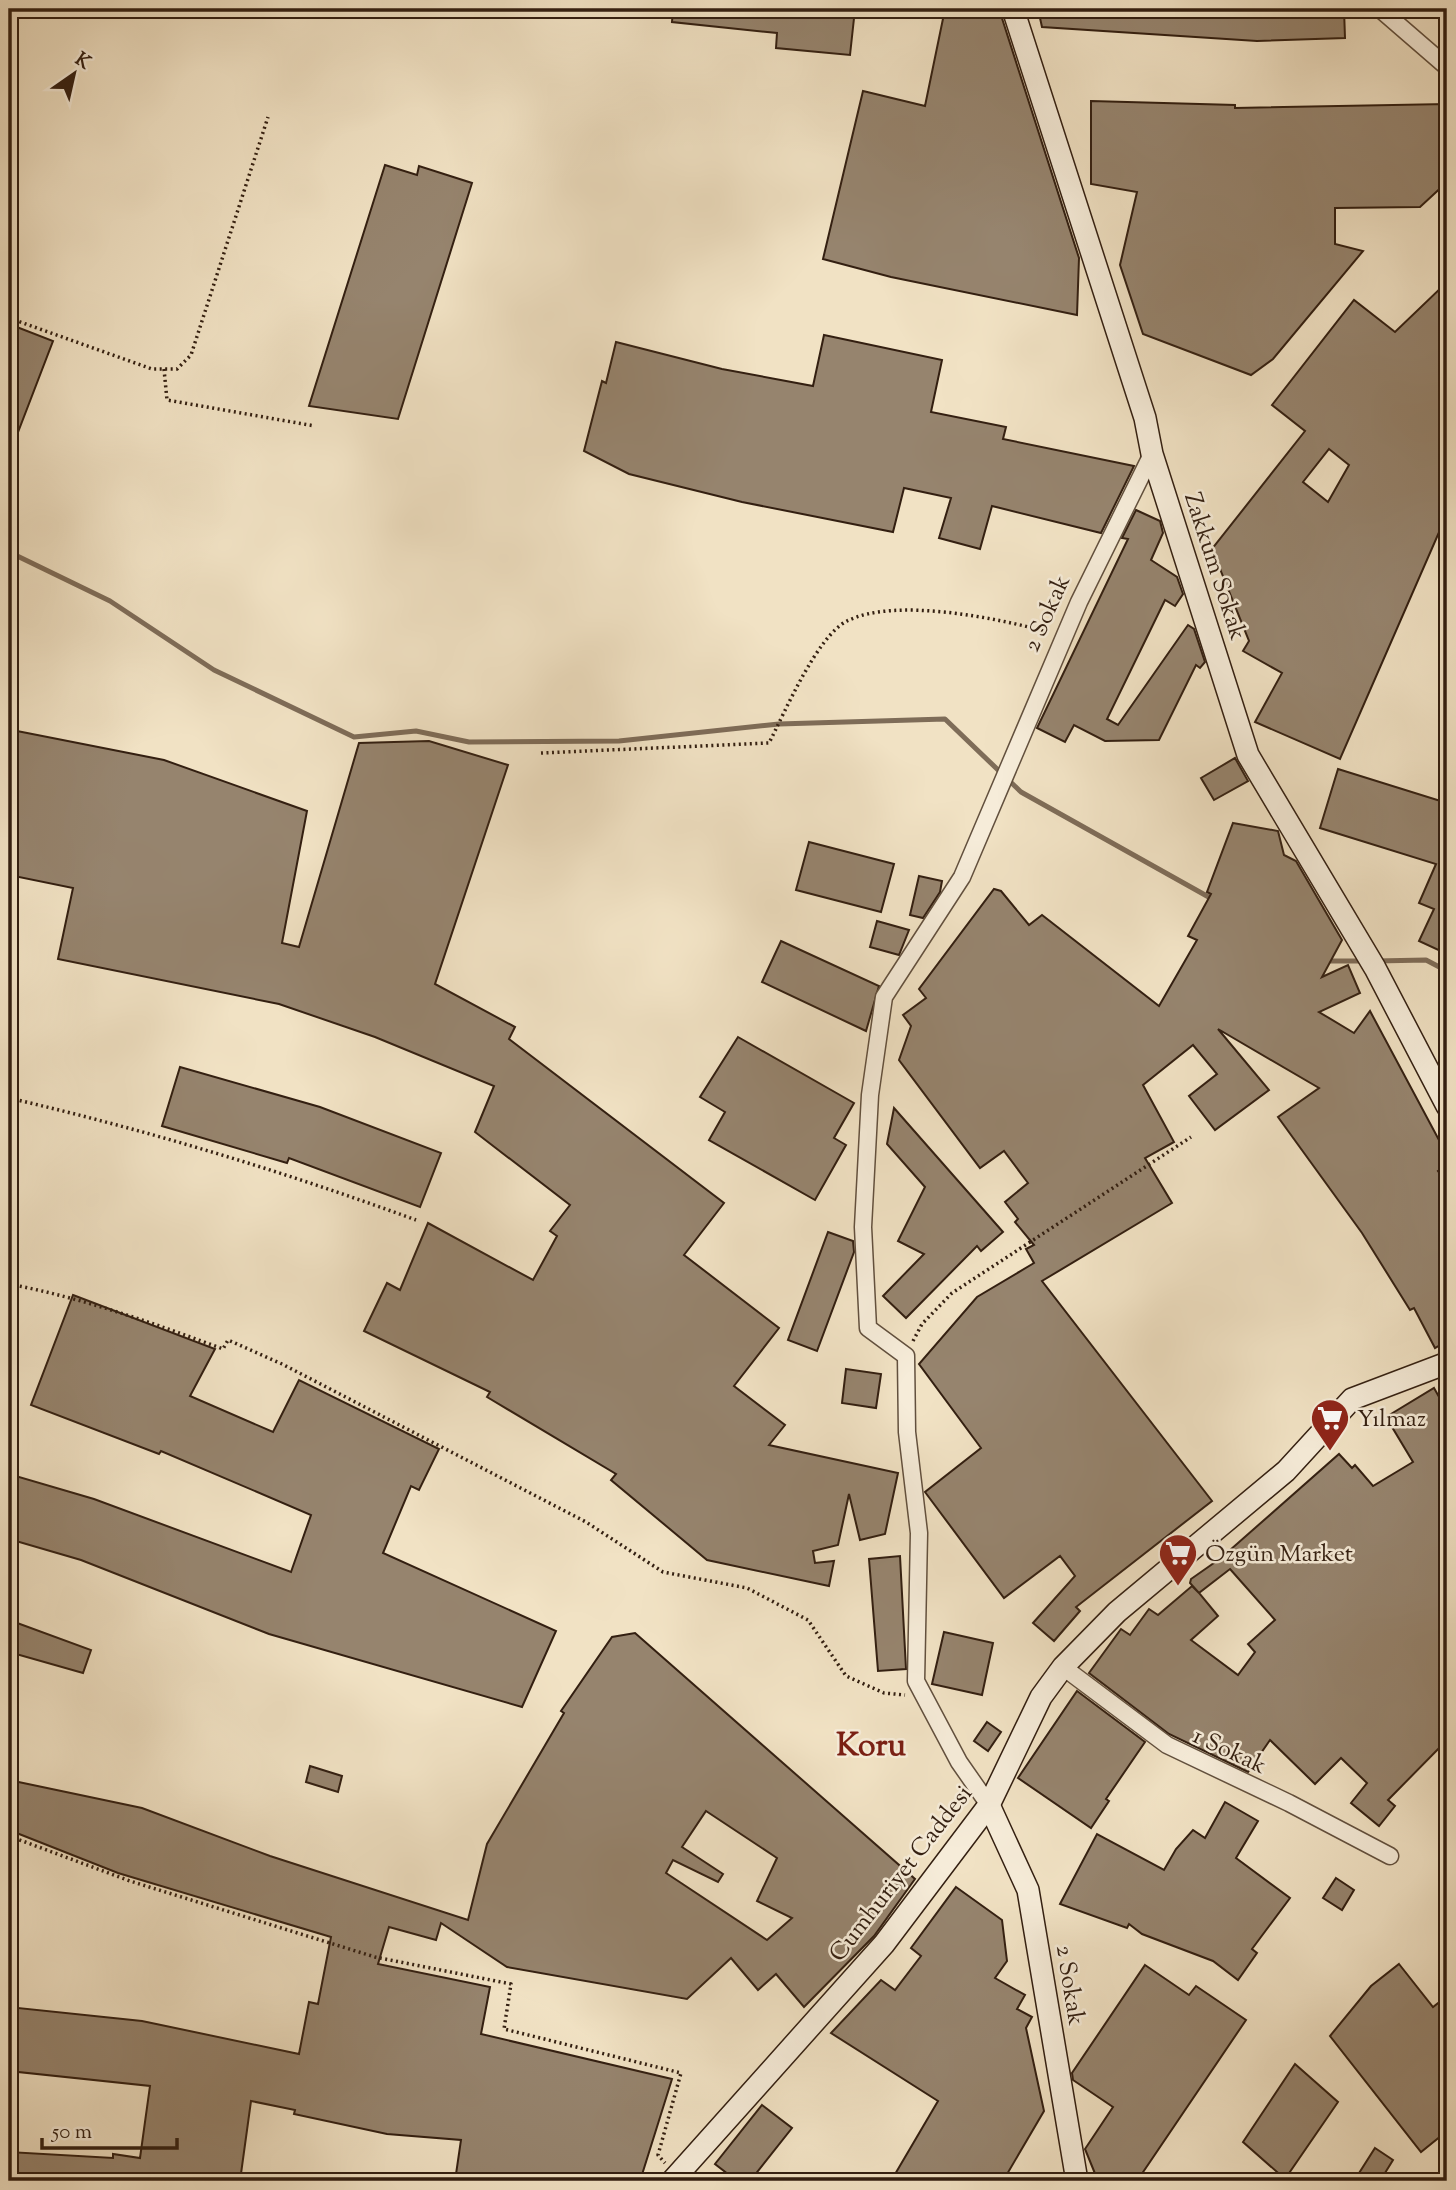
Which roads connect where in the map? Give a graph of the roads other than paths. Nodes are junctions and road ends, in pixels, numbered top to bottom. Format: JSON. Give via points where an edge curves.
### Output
{"nodes":[{"id":1,"x":1013,"y":9,"type":"edge"},
{"id":2,"x":1380,"y":9,"type":"edge"},
{"id":3,"x":1447,"y":67,"type":"edge"},
{"id":4,"x":1153,"y":454,"type":"junction"},
{"id":5,"x":1447,"y":1106,"type":"edge"},
{"id":6,"x":1447,"y":1363,"type":"edge"},
{"id":7,"x":1063,"y":1667,"type":"junction"},
{"id":8,"x":989,"y":1805,"type":"junction"},
{"id":9,"x":1390,"y":1856,"type":"dead end"},
{"id":10,"x":674,"y":2179,"type":"edge"},
{"id":11,"x":1077,"y":2181,"type":"edge"}],
"edges":[{"from":1,"to":4,"type":"street","name":"Zakkum Sokak"},
{"from":2,"to":3,"type":"street"},
{"from":4,"to":5,"type":"street","name":"Zakkum Sokak","via":[[1248,755],[1376,968]]},
{"from":4,"to":8,"type":"street","name":"2 Sokak","via":[[1064,637],[962,877],[884,997],[870,1095],[863,1227],[868,1328],[906,1356],[907,1432],[919,1534],[916,1681],[958,1762]]},
{"from":6,"to":7,"type":"street","name":"Cumhuriyet Caddesi","via":[[1352,1399],[1286,1471],[1117,1612]]},
{"from":7,"to":8,"type":"street","name":"Cumhuriyet Caddesi","via":[[1041,1697]]},
{"from":7,"to":9,"type":"street","name":"1 Sokak","via":[[1167,1745]]},
{"from":8,"to":10,"type":"street","name":"Cumhuriyet Caddesi","via":[[884,1944]]},
{"from":8,"to":11,"type":"street","name":"2 Sokak","via":[[1028,1890]]}]}
